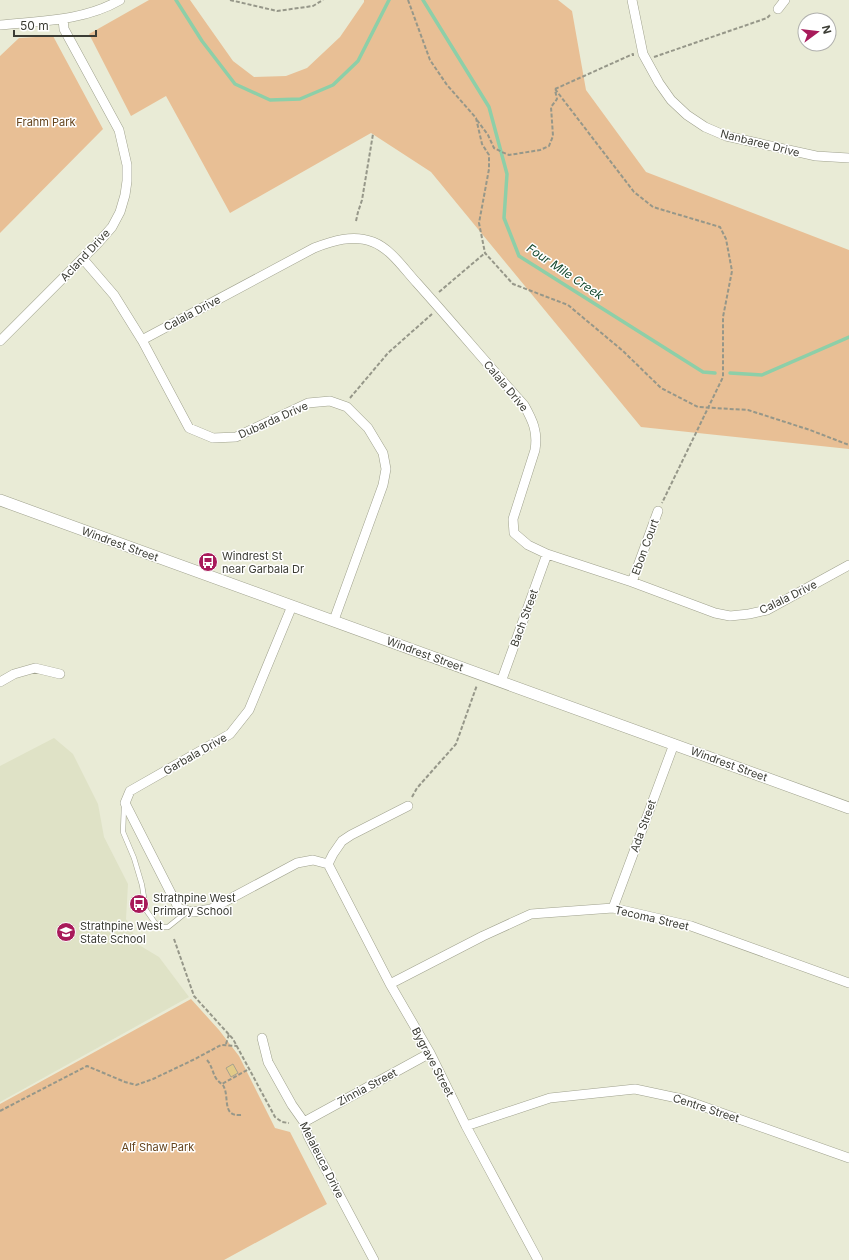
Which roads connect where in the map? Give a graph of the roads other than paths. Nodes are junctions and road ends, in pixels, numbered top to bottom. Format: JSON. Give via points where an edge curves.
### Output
{"nodes":[{"id":1,"x":120,"y":0,"type":"edge"},
{"id":2,"x":632,"y":0,"type":"edge"},
{"id":3,"x":785,"y":0,"type":"edge"},
{"id":4,"x":778,"y":9,"type":"road end"},
{"id":5,"x":63,"y":19,"type":"junction"},
{"id":6,"x":0,"y":25,"type":"edge"},
{"id":7,"x":849,"y":158,"type":"edge"},
{"id":8,"x":83,"y":259,"type":"junction"},
{"id":9,"x":142,"y":340,"type":"junction"},
{"id":10,"x":0,"y":341,"type":"edge"},
{"id":11,"x":0,"y":500,"type":"edge"},
{"id":12,"x":658,"y":511,"type":"road end"},
{"id":13,"x":547,"y":554,"type":"junction"},
{"id":14,"x":849,"y":565,"type":"edge"},
{"id":15,"x":632,"y":582,"type":"junction"},
{"id":16,"x":292,"y":606,"type":"junction"},
{"id":17,"x":334,"y":620,"type":"junction"},
{"id":18,"x":60,"y":674,"type":"dead end"},
{"id":19,"x":0,"y":682,"type":"edge"},
{"id":20,"x":501,"y":682,"type":"junction"},
{"id":21,"x":674,"y":744,"type":"junction"},
{"id":22,"x":124,"y":803,"type":"junction"},
{"id":23,"x":408,"y":806,"type":"road end"},
{"id":24,"x":849,"y":808,"type":"edge"},
{"id":25,"x":328,"y":864,"type":"junction"},
{"id":26,"x":613,"y":908,"type":"junction"},
{"id":27,"x":188,"y":911,"type":"junction"},
{"id":28,"x":849,"y":983,"type":"edge"},
{"id":29,"x":390,"y":984,"type":"junction"},
{"id":30,"x":262,"y":1038,"type":"dead end"},
{"id":31,"x":430,"y":1053,"type":"junction"},
{"id":32,"x":304,"y":1122,"type":"junction"},
{"id":33,"x":466,"y":1126,"type":"junction"},
{"id":34,"x":849,"y":1158,"type":"edge"},
{"id":35,"x":374,"y":1260,"type":"edge"},
{"id":36,"x":538,"y":1260,"type":"edge"}],
"edges":[{"from":1,"to":5,"type":"street","via":[[108,7]]},
{"from":2,"to":7,"type":"street","name":"Nanbaree Drive","via":[[643,54],[671,100],[687,115],[704,127],[726,136],[816,156]]},
{"from":3,"to":4,"type":"street"},
{"from":5,"to":6,"type":"street"},
{"from":5,"to":8,"type":"street","name":"Acland Drive","via":[[64,29],[119,130],[127,164],[125,196],[120,212],[112,227]]},
{"from":8,"to":9,"type":"street","name":"Dubarda Drive","via":[[114,295]]},
{"from":8,"to":10,"type":"street","name":"Acland Drive"},
{"from":9,"to":13,"type":"street","name":"Calala Drive","via":[[314,248],[334,240],[355,238],[373,242],[386,250],[439,308],[524,405],[531,417],[537,440],[513,519],[514,533],[528,546]]},
{"from":9,"to":17,"type":"street","name":"Dubarda Drive","via":[[189,428],[213,438],[236,437],[308,403],[330,402],[347,408],[368,428],[383,453],[386,469],[383,485]]},
{"from":11,"to":16,"type":"street","name":"Windrest Street"},
{"from":12,"to":15,"type":"street","name":"Ebon Court"},
{"from":13,"to":15,"type":"street","name":"Calala Drive"},
{"from":13,"to":20,"type":"street","name":"Bach Street"},
{"from":14,"to":15,"type":"street","name":"Calala Drive","via":[[767,610],[730,616],[715,613]]},
{"from":16,"to":17,"type":"street","name":"Windrest Street"},
{"from":16,"to":22,"type":"street","name":"Garbala Drive","via":[[249,710],[230,734],[130,791]]},
{"from":17,"to":20,"type":"street","name":"Windrest Street"},
{"from":18,"to":19,"type":"street","via":[[35,668],[14,674]]},
{"from":20,"to":21,"type":"street","name":"Windrest Street"},
{"from":21,"to":24,"type":"street","name":"Windrest Street"},
{"from":21,"to":26,"type":"street","name":"Ada Street"},
{"from":22,"to":27,"type":"street","via":[[179,909]]},
{"from":22,"to":27,"type":"lane","via":[[123,832],[142,885],[146,910],[158,926],[168,927]]},
{"from":23,"to":25,"type":"street","via":[[342,841]]},
{"from":25,"to":27,"type":"street","via":[[313,860],[297,863],[211,910]]},
{"from":25,"to":29,"type":"street","name":"Bygrave Street"},
{"from":26,"to":28,"type":"street","name":"Tecoma Street","via":[[690,926]]},
{"from":26,"to":29,"type":"street","name":"Tecoma Street","via":[[531,914]]},
{"from":29,"to":31,"type":"street","name":"Bygrave Street"},
{"from":30,"to":32,"type":"street","name":"Melaleuca Drive","via":[[268,1062],[295,1111]]},
{"from":31,"to":32,"type":"street","name":"Zinnia Street"},
{"from":31,"to":33,"type":"street","name":"Bygrave Street"},
{"from":32,"to":35,"type":"street","name":"Melaleuca Drive","via":[[311,1142]]},
{"from":33,"to":34,"type":"street","name":"Centre Street","via":[[550,1098],[635,1089],[682,1099]]},
{"from":33,"to":36,"type":"street","name":"Bygrave Street"}]}
